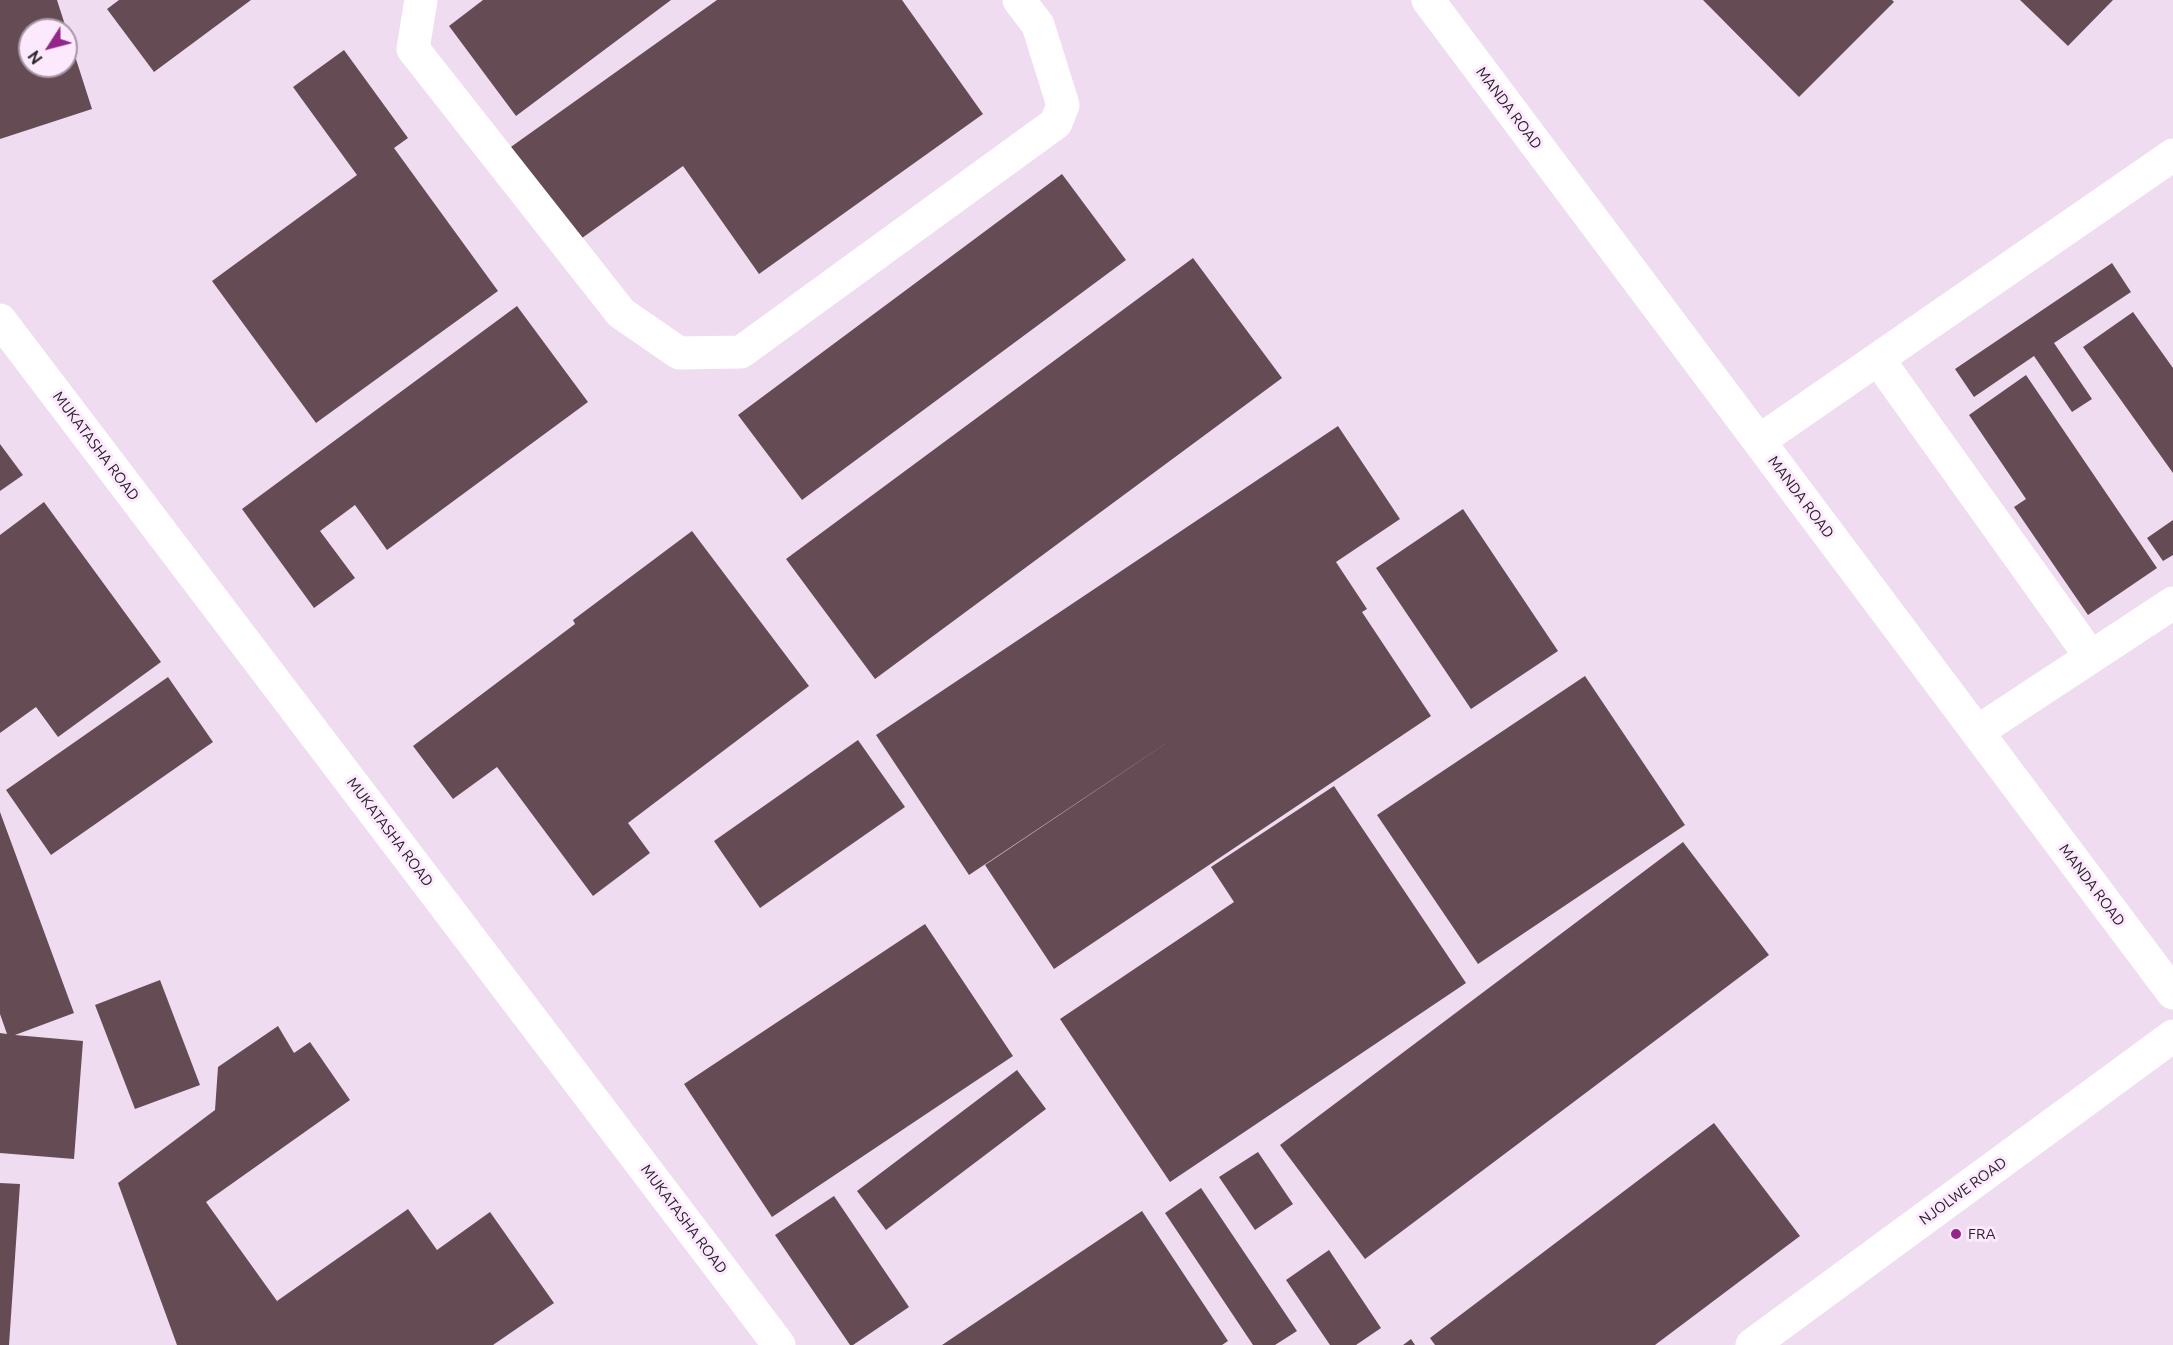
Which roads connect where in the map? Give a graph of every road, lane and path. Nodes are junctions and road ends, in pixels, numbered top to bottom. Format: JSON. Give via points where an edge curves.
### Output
{"nodes":[{"id":1,"x":421,"y":0,"type":"edge"},
{"id":2,"x":1019,"y":0,"type":"edge"},
{"id":3,"x":1428,"y":0,"type":"edge"},
{"id":4,"x":2173,"y":155,"type":"edge"},
{"id":5,"x":0,"y":320,"type":"edge"},
{"id":6,"x":1878,"y":359,"type":"junction"},
{"id":7,"x":1759,"y":441,"type":"junction"},
{"id":8,"x":2173,"y":603,"type":"edge"},
{"id":9,"x":2091,"y":657,"type":"junction"},
{"id":10,"x":1977,"y":732,"type":"junction"},
{"id":11,"x":2173,"y":993,"type":"edge"},
{"id":12,"x":2173,"y":1036,"type":"edge"},
{"id":13,"x":779,"y":1345,"type":"edge"},
{"id":14,"x":1752,"y":1345,"type":"edge"}],
"edges":[{"from":1,"to":2,"type":"street","via":[[413,49],[621,313],[679,353],[741,352],[1056,123],[1063,105],[1038,25]]},
{"from":3,"to":7,"type":"street","name":"MANDA ROAD"},
{"from":4,"to":6,"type":"street"},
{"from":5,"to":13,"type":"street","name":"MUKATASHA ROAD"},
{"from":6,"to":7,"type":"street"},
{"from":6,"to":9,"type":"street"},
{"from":7,"to":10,"type":"street","name":"MANDA ROAD"},
{"from":8,"to":9,"type":"street"},
{"from":9,"to":10,"type":"street"},
{"from":10,"to":11,"type":"street","name":"MANDA ROAD"},
{"from":12,"to":14,"type":"street","name":"NJOLWE ROAD"}]}
